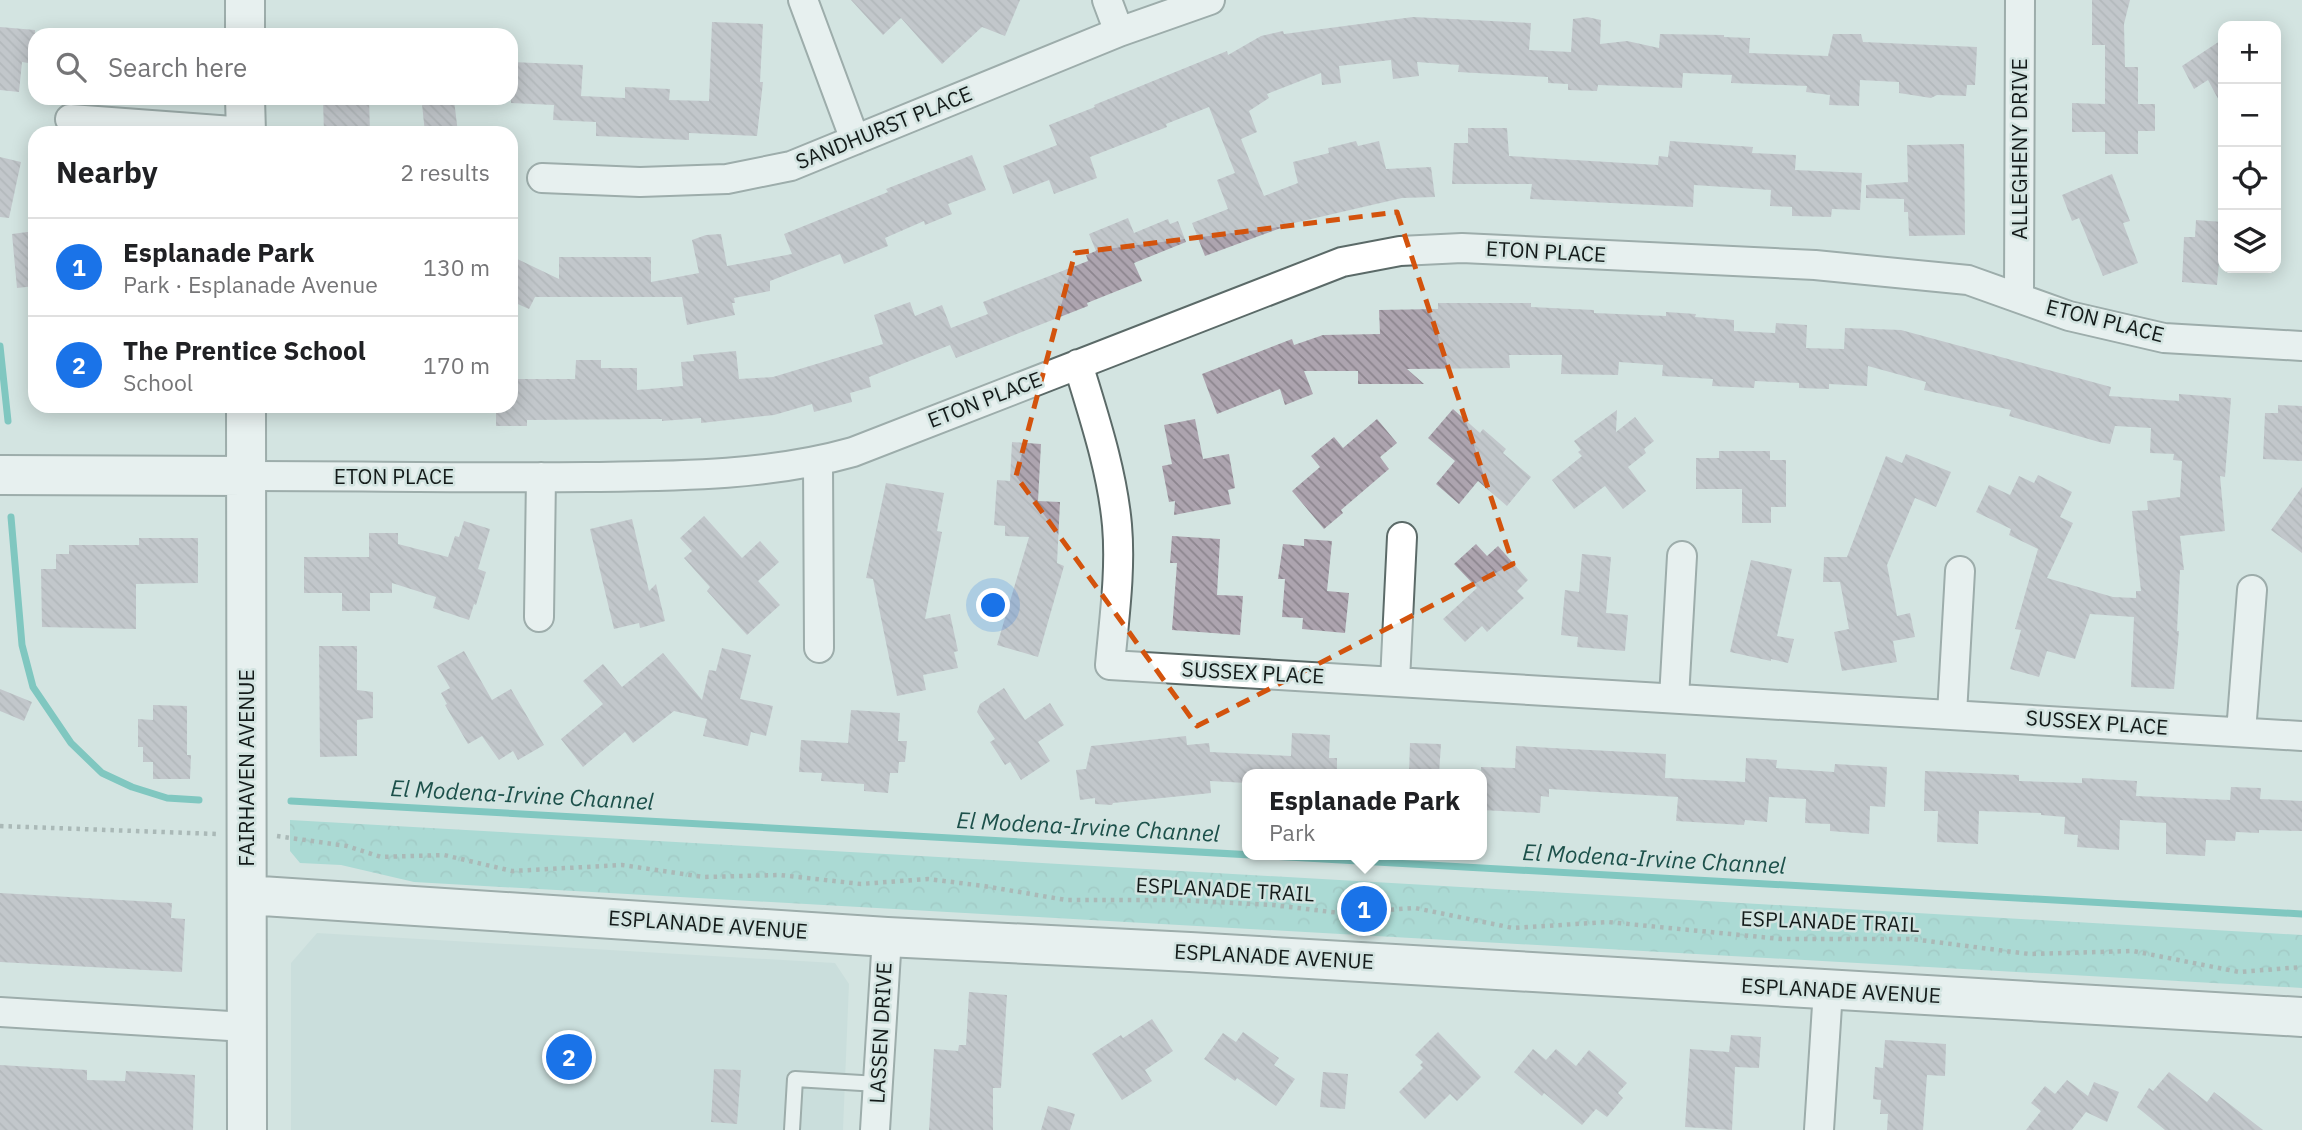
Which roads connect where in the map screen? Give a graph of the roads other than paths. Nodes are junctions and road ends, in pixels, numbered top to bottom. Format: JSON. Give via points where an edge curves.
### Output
{"nodes":[{"id":1,"x":245,"y":0,"type":"edge"},
{"id":2,"x":803,"y":0,"type":"edge"},
{"id":3,"x":1107,"y":0,"type":"edge"},
{"id":4,"x":1210,"y":0,"type":"edge"},
{"id":5,"x":2020,"y":0,"type":"edge"},
{"id":6,"x":245,"y":28,"type":"edge"},
{"id":7,"x":1119,"y":32,"type":"junction"},
{"id":8,"x":246,"y":105,"type":"edge"},
{"id":9,"x":70,"y":120,"type":"dead end"},
{"id":10,"x":151,"y":126,"type":"edge"},
{"id":11,"x":246,"y":126,"type":"edge"},
{"id":12,"x":855,"y":139,"type":"junction"},
{"id":13,"x":542,"y":178,"type":"dead end"},
{"id":14,"x":2019,"y":297,"type":"junction"},
{"id":15,"x":2302,"y":346,"type":"edge"},
{"id":16,"x":1078,"y":364,"type":"junction"},
{"id":17,"x":246,"y":413,"type":"edge"},
{"id":18,"x":818,"y":462,"type":"junction"},
{"id":19,"x":0,"y":475,"type":"edge"},
{"id":20,"x":246,"y":476,"type":"junction"},
{"id":21,"x":541,"y":477,"type":"junction"},
{"id":22,"x":1402,"y":537,"type":"dead end"},
{"id":23,"x":1682,"y":556,"type":"dead end"},
{"id":24,"x":1960,"y":571,"type":"dead end"},
{"id":25,"x":2252,"y":590,"type":"dead end"},
{"id":26,"x":539,"y":617,"type":"dead end"},
{"id":27,"x":819,"y":648,"type":"dead end"},
{"id":28,"x":1395,"y":681,"type":"junction"},
{"id":29,"x":1674,"y":698,"type":"junction"},
{"id":30,"x":1952,"y":714,"type":"junction"},
{"id":31,"x":2241,"y":732,"type":"junction"},
{"id":32,"x":2302,"y":736,"type":"edge"},
{"id":33,"x":247,"y":895,"type":"junction"},
{"id":34,"x":887,"y":937,"type":"junction"},
{"id":35,"x":1828,"y":990,"type":"junction"},
{"id":36,"x":0,"y":1012,"type":"edge"},
{"id":37,"x":2302,"y":1017,"type":"edge"},
{"id":38,"x":246,"y":1027,"type":"junction"},
{"id":39,"x":878,"y":1084,"type":"junction"},
{"id":40,"x":247,"y":1130,"type":"edge"},
{"id":41,"x":792,"y":1130,"type":"edge"},
{"id":42,"x":875,"y":1130,"type":"edge"},
{"id":43,"x":1819,"y":1130,"type":"edge"}],
"edges":[{"from":1,"to":6,"type":"street"},
{"from":2,"to":12,"type":"street"},
{"from":3,"to":7,"type":"street"},
{"from":4,"to":7,"type":"street","name":"SANDHURST PLACE"},
{"from":5,"to":14,"type":"street","name":"ALLEGHENY DRIVE"},
{"from":7,"to":12,"type":"street","name":"SANDHURST PLACE"},
{"from":8,"to":11,"type":"street"},
{"from":9,"to":10,"type":"street"},
{"from":12,"to":13,"type":"street","name":"SANDHURST PLACE","via":[[791,166],[727,179]]},
{"from":14,"to":15,"type":"street","name":"ETON PLACE","via":[[2069,316],[2164,338]]},
{"from":14,"to":16,"type":"street","name":"ETON PLACE","via":[[1968,280],[1815,265],[1462,248],[1400,251],[1342,262]]},
{"from":16,"to":18,"type":"street","name":"ETON PLACE"},
{"from":16,"to":28,"type":"street","name":"SUSSEX PLACE","via":[[1101,442],[1116,525],[1110,664]]},
{"from":17,"to":20,"type":"street","name":"FAIRHAVEN AVENUE"},
{"from":18,"to":21,"type":"street","name":"ETON PLACE","via":[[660,476]]},
{"from":18,"to":27,"type":"street"},
{"from":19,"to":20,"type":"street"},
{"from":20,"to":21,"type":"street","name":"ETON PLACE"},
{"from":20,"to":33,"type":"street","name":"FAIRHAVEN AVENUE"},
{"from":21,"to":26,"type":"street"},
{"from":22,"to":28,"type":"street"},
{"from":23,"to":29,"type":"street"},
{"from":24,"to":30,"type":"street"},
{"from":25,"to":31,"type":"street"},
{"from":28,"to":29,"type":"street","name":"SUSSEX PLACE"},
{"from":29,"to":30,"type":"street","name":"SUSSEX PLACE"},
{"from":30,"to":31,"type":"street","name":"SUSSEX PLACE"},
{"from":31,"to":32,"type":"street","name":"SUSSEX PLACE"},
{"from":33,"to":34,"type":"street","name":"ESPLANADE AVENUE"},
{"from":33,"to":38,"type":"street","name":"FAIRHAVEN AVENUE"},
{"from":34,"to":35,"type":"street","name":"ESPLANADE AVENUE"},
{"from":34,"to":39,"type":"street","name":"LASSEN DRIVE"},
{"from":35,"to":37,"type":"street","name":"ESPLANADE AVENUE"},
{"from":35,"to":43,"type":"street"},
{"from":36,"to":38,"type":"street"},
{"from":38,"to":40,"type":"street","name":"FAIRHAVEN AVENUE"},
{"from":39,"to":41,"type":"lane","via":[[795,1079]]},
{"from":39,"to":42,"type":"street","name":"LASSEN DRIVE"}]}
